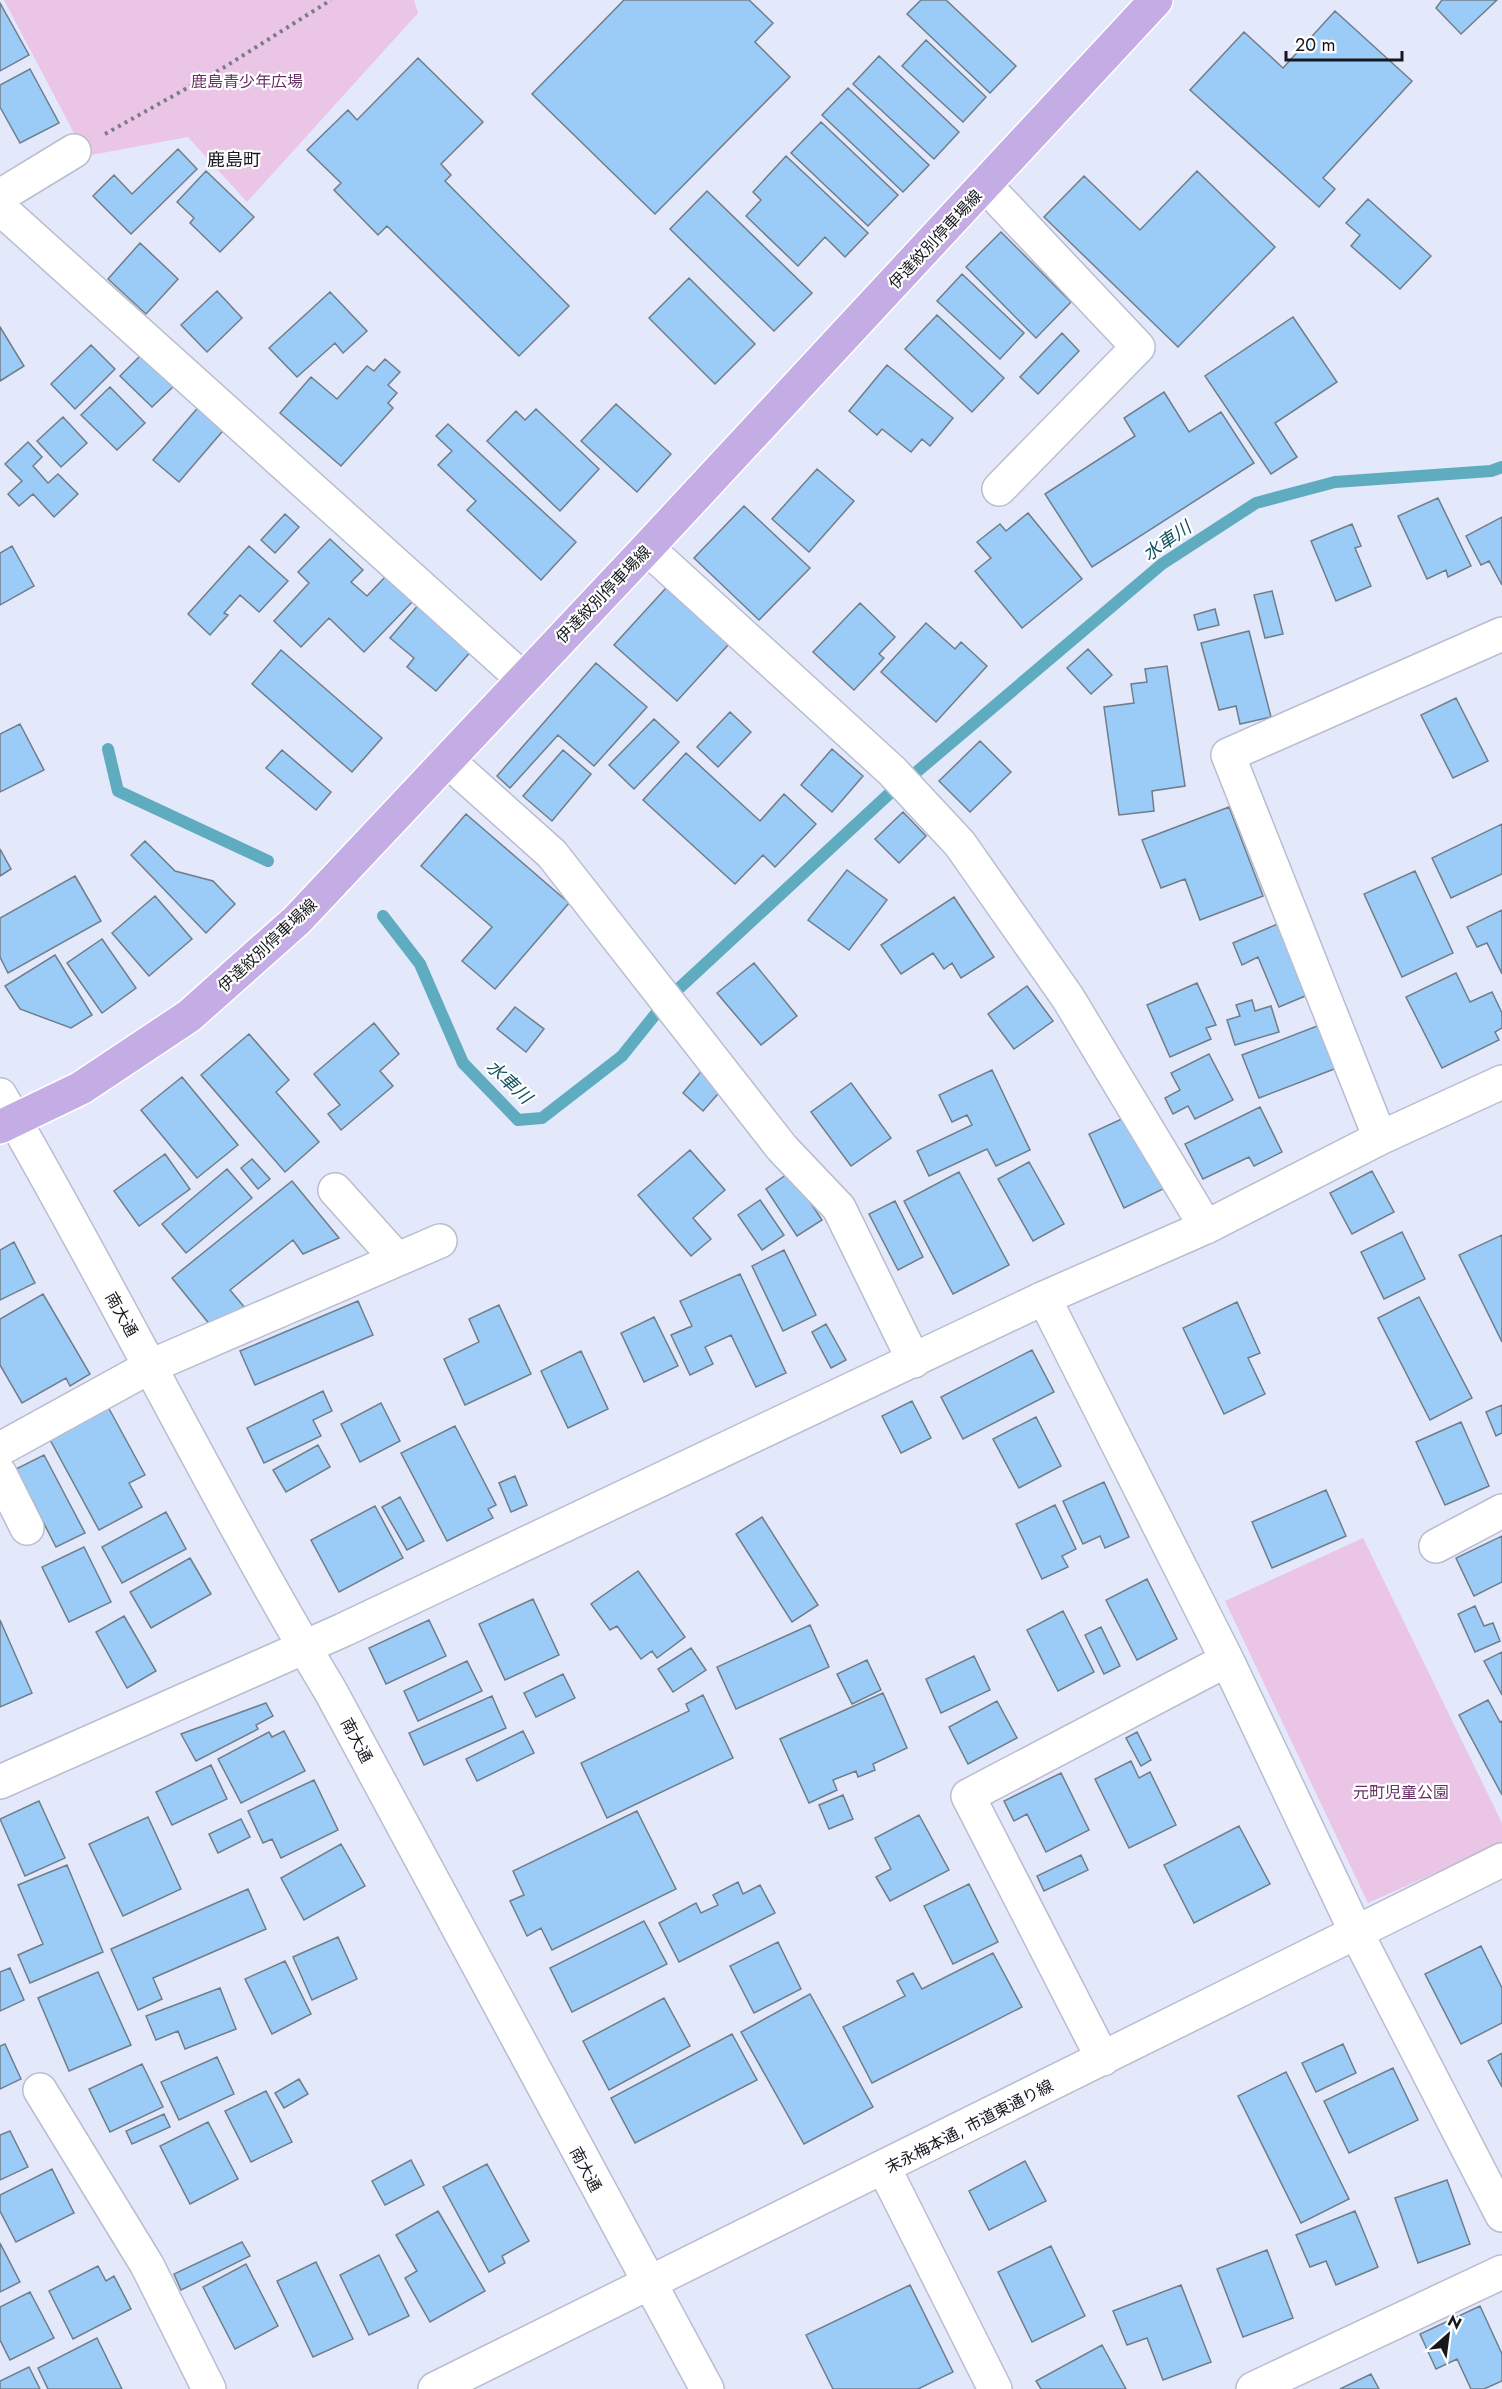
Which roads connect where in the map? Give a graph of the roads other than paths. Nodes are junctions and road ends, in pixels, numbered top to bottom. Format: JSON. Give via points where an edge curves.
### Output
{"nodes":[{"id":1,"x":1156,"y":0,"type":"edge"},
{"id":2,"x":74,"y":151,"type":"road end"},
{"id":3,"x":985,"y":185,"type":"junction"},
{"id":4,"x":0,"y":196,"type":"edge"},
{"id":5,"x":0,"y":208,"type":"edge"},
{"id":6,"x":999,"y":489,"type":"dead end"},
{"id":7,"x":647,"y":548,"type":"junction"},
{"id":8,"x":1502,"y":634,"type":"edge"},
{"id":9,"x":522,"y":678,"type":"junction"},
{"id":10,"x":447,"y":760,"type":"junction"},
{"id":11,"x":1502,"y":1082,"type":"edge"},
{"id":12,"x":5,"y":1114,"type":"edge"},
{"id":13,"x":1380,"y":1138,"type":"junction"},
{"id":14,"x":335,"y":1190,"type":"dead end"},
{"id":15,"x":1206,"y":1227,"type":"junction"},
{"id":16,"x":440,"y":1241,"type":"dead end"},
{"id":17,"x":397,"y":1259,"type":"junction"},
{"id":18,"x":1044,"y":1298,"type":"junction"},
{"id":19,"x":914,"y":1361,"type":"junction"},
{"id":20,"x":151,"y":1366,"type":"junction"},
{"id":21,"x":0,"y":1449,"type":"edge"},
{"id":22,"x":0,"y":1474,"type":"edge"},
{"id":23,"x":1502,"y":1511,"type":"edge"},
{"id":24,"x":27,"y":1528,"type":"dead end"},
{"id":25,"x":1436,"y":1546,"type":"dead end"},
{"id":26,"x":304,"y":1647,"type":"junction"},
{"id":27,"x":1227,"y":1660,"type":"junction"},
{"id":28,"x":0,"y":1782,"type":"edge"},
{"id":29,"x":1502,"y":1860,"type":"edge"},
{"id":30,"x":1356,"y":1932,"type":"junction"},
{"id":31,"x":1103,"y":2059,"type":"junction"},
{"id":32,"x":40,"y":2090,"type":"dead end"},
{"id":33,"x":884,"y":2168,"type":"junction"},
{"id":34,"x":1498,"y":2198,"type":"edge"},
{"id":35,"x":1502,"y":2272,"type":"edge"},
{"id":36,"x":648,"y":2283,"type":"junction"},
{"id":37,"x":209,"y":2389,"type":"edge"},
{"id":38,"x":435,"y":2389,"type":"edge"},
{"id":39,"x":707,"y":2389,"type":"edge"},
{"id":40,"x":995,"y":2389,"type":"edge"},
{"id":41,"x":1253,"y":2389,"type":"edge"}],
"edges":[{"from":1,"to":3,"type":"main road","name":"伊達紋別停車場線"},
{"from":2,"to":4,"type":"street"},
{"from":3,"to":6,"type":"street","via":[[1138,347]]},
{"from":3,"to":7,"type":"main road","name":"伊達紋別停車場線"},
{"from":5,"to":9,"type":"street"},
{"from":7,"to":9,"type":"main road","name":"伊達紋別停車場線"},
{"from":7,"to":15,"type":"street","via":[[892,771],[960,844],[1068,998]]},
{"from":8,"to":13,"type":"street","via":[[1228,754]]},
{"from":9,"to":10,"type":"main road","name":"伊達紋別停車場線"},
{"from":10,"to":12,"type":"main road","name":"伊達紋別停車場線","via":[[297,920],[189,1016],[81,1088]]},
{"from":10,"to":19,"type":"street","via":[[552,854],[782,1149],[839,1208]]},
{"from":11,"to":13,"type":"street"},
{"from":12,"to":20,"type":"street","name":"南大通"},
{"from":13,"to":15,"type":"street"},
{"from":14,"to":17,"type":"street"},
{"from":15,"to":18,"type":"street"},
{"from":16,"to":17,"type":"street"},
{"from":17,"to":20,"type":"street"},
{"from":18,"to":19,"type":"street"},
{"from":18,"to":27,"type":"street"},
{"from":19,"to":26,"type":"street"},
{"from":20,"to":21,"type":"street"},
{"from":20,"to":26,"type":"street","name":"南大通"},
{"from":22,"to":24,"type":"street"},
{"from":23,"to":25,"type":"street"},
{"from":26,"to":28,"type":"street"},
{"from":26,"to":36,"type":"street","name":"南大通"},
{"from":27,"to":30,"type":"street"},
{"from":27,"to":31,"type":"street","via":[[968,1796]]},
{"from":29,"to":30,"type":"street","name":"末永梅本通, 市道東通り線"},
{"from":30,"to":31,"type":"street","name":"末永梅本通, 市道東通り線"},
{"from":30,"to":34,"type":"street"},
{"from":31,"to":33,"type":"street","name":"末永梅本通, 市道東通り線"},
{"from":32,"to":37,"type":"street","via":[[147,2265]]},
{"from":33,"to":36,"type":"street","name":"末永梅本通, 市道東通り線"},
{"from":33,"to":40,"type":"street"},
{"from":35,"to":41,"type":"street"},
{"from":36,"to":38,"type":"street","name":"末永梅本通, 市道東通り線"},
{"from":36,"to":39,"type":"street","name":"南大通"}]}
